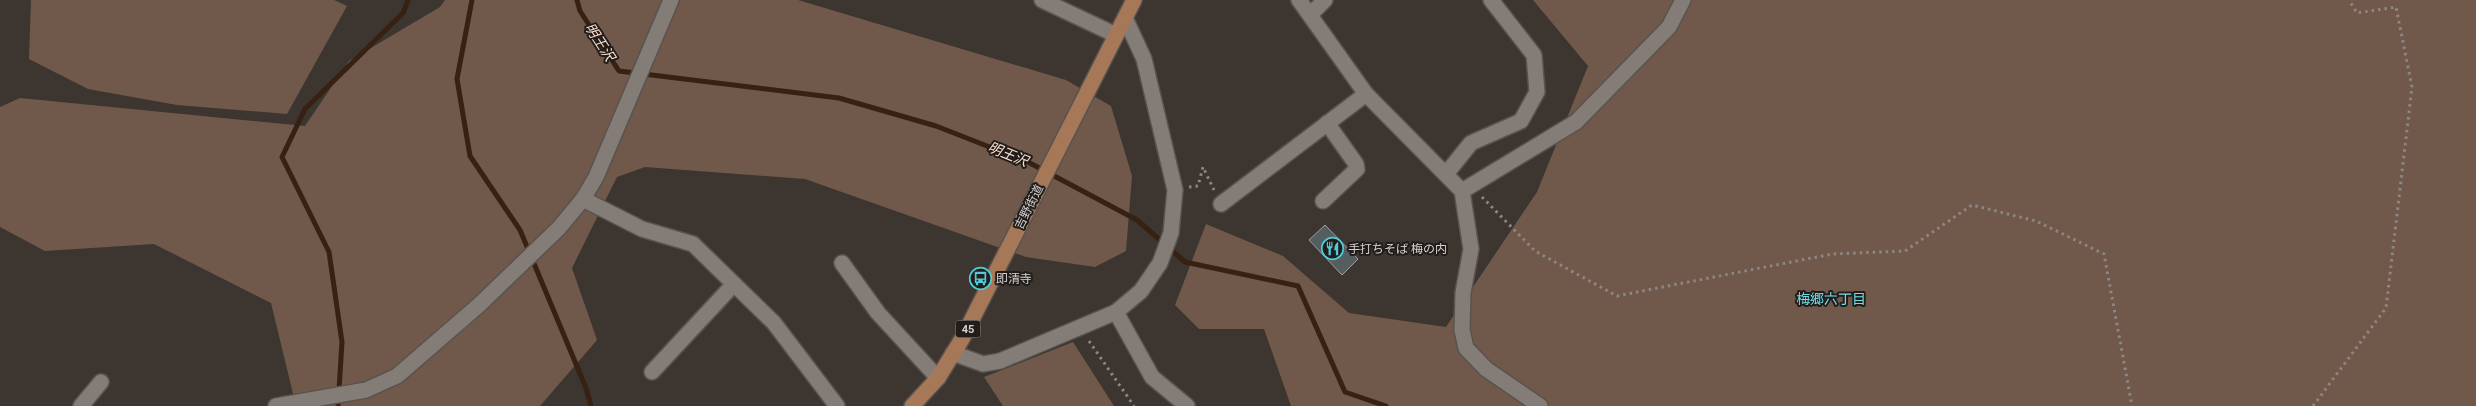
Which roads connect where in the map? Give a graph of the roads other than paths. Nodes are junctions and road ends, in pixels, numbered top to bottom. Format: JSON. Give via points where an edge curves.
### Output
{"nodes":[{"id":1,"x":671,"y":0,"type":"edge"},
{"id":2,"x":1042,"y":0,"type":"edge"},
{"id":3,"x":1134,"y":0,"type":"edge"},
{"id":4,"x":1299,"y":0,"type":"edge"},
{"id":5,"x":1325,"y":0,"type":"edge"},
{"id":6,"x":1491,"y":0,"type":"edge"},
{"id":7,"x":1683,"y":0,"type":"edge"},
{"id":8,"x":1310,"y":14,"type":"junction"},
{"id":9,"x":1125,"y":18,"type":"junction"},
{"id":10,"x":1116,"y":35,"type":"junction"},
{"id":11,"x":1366,"y":94,"type":"junction"},
{"id":12,"x":1327,"y":123,"type":"junction"},
{"id":13,"x":1446,"y":174,"type":"junction"},
{"id":14,"x":1462,"y":191,"type":"junction"},
{"id":15,"x":584,"y":199,"type":"junction"},
{"id":16,"x":1323,"y":202,"type":"dead end"},
{"id":17,"x":1221,"y":204,"type":"road end"},
{"id":18,"x":842,"y":263,"type":"dead end"},
{"id":19,"x":734,"y":284,"type":"junction"},
{"id":20,"x":1116,"y":312,"type":"junction"},
{"id":21,"x":953,"y":353,"type":"junction"},
{"id":22,"x":652,"y":372,"type":"dead end"},
{"id":23,"x":938,"y":378,"type":"junction"},
{"id":24,"x":101,"y":382,"type":"dead end"},
{"id":25,"x":279,"y":405,"type":"edge"},
{"id":26,"x":81,"y":406,"type":"edge"},
{"id":27,"x":837,"y":406,"type":"edge"},
{"id":28,"x":912,"y":406,"type":"edge"},
{"id":29,"x":1187,"y":406,"type":"edge"},
{"id":30,"x":1540,"y":406,"type":"edge"}],
"edges":[{"from":1,"to":15,"type":"street"},
{"from":2,"to":10,"type":"street"},
{"from":3,"to":9,"type":"main road","name":"吉野街道","number":"45"},
{"from":4,"to":8,"type":"street"},
{"from":5,"to":8,"type":"street"},
{"from":6,"to":13,"type":"street","via":[[1534,54],[1537,92],[1522,121],[1471,143]]},
{"from":7,"to":14,"type":"street","via":[[1669,27],[1576,122]]},
{"from":8,"to":11,"type":"street"},
{"from":9,"to":10,"type":"main road","name":"吉野街道","number":"45"},
{"from":9,"to":20,"type":"street","via":[[1144,59],[1175,190],[1171,233],[1160,263],[1141,292]]},
{"from":10,"to":21,"type":"main road","name":"吉野街道","number":"45"},
{"from":11,"to":12,"type":"street"},
{"from":11,"to":13,"type":"street"},
{"from":12,"to":16,"type":"street","via":[[1357,169]]},
{"from":12,"to":17,"type":"street"},
{"from":13,"to":14,"type":"street"},
{"from":14,"to":30,"type":"street","via":[[1471,249],[1463,294],[1462,330],[1466,348],[1486,369]]},
{"from":15,"to":19,"type":"street","via":[[642,229],[693,244]]},
{"from":15,"to":25,"type":"street","via":[[559,228],[479,305],[397,376],[366,390]]},
{"from":18,"to":23,"type":"street","via":[[878,313]]},
{"from":19,"to":22,"type":"street"},
{"from":19,"to":27,"type":"street","via":[[774,323]]},
{"from":20,"to":21,"type":"street","via":[[1000,361],[983,364]]},
{"from":20,"to":29,"type":"street","via":[[1152,377]]},
{"from":21,"to":23,"type":"main road","name":"吉野街道","number":"45"},
{"from":23,"to":28,"type":"main road","name":"吉野街道","number":"45"},
{"from":24,"to":26,"type":"street"}]}
